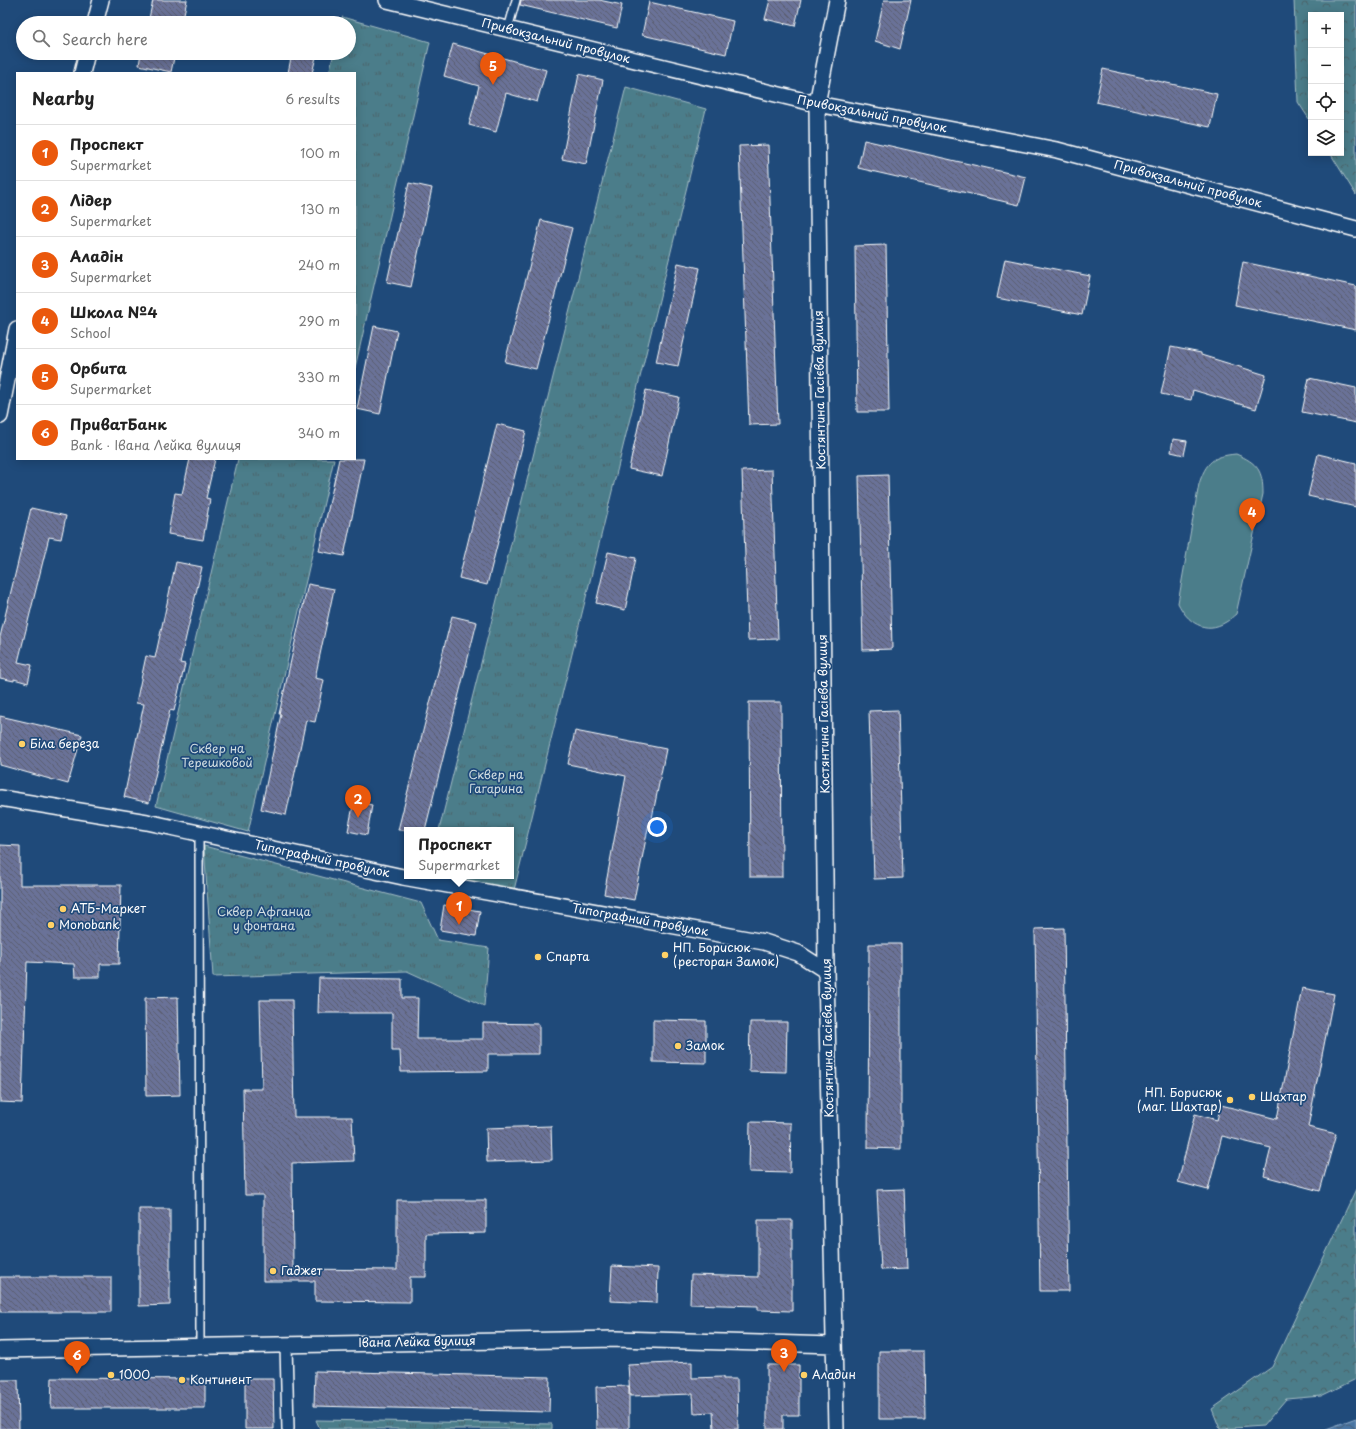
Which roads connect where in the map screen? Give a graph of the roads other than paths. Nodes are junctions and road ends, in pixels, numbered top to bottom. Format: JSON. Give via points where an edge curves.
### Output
{"nodes":[{"id":1,"x":101,"y":0,"type":"edge"},
{"id":2,"x":387,"y":0,"type":"edge"},
{"id":3,"x":516,"y":0,"type":"edge"},
{"id":4,"x":837,"y":0,"type":"edge"},
{"id":5,"x":97,"y":16,"type":"edge"},
{"id":6,"x":508,"y":29,"type":"junction"},
{"id":7,"x":85,"y":60,"type":"edge"},
{"id":8,"x":82,"y":72,"type":"edge"},
{"id":9,"x":817,"y":104,"type":"junction"},
{"id":10,"x":1356,"y":229,"type":"edge"},
{"id":11,"x":16,"y":334,"type":"edge"},
{"id":12,"x":0,"y":416,"type":"edge"},
{"id":13,"x":0,"y":798,"type":"edge"},
{"id":14,"x":199,"y":833,"type":"junction"},
{"id":15,"x":404,"y":877,"type":"edge"},
{"id":16,"x":414,"y":879,"type":"edge"},
{"id":17,"x":826,"y":971,"type":"junction"},
{"id":18,"x":286,"y":1345,"type":"junction"},
{"id":19,"x":834,"y":1345,"type":"junction"},
{"id":20,"x":200,"y":1346,"type":"junction"},
{"id":21,"x":0,"y":1350,"type":"edge"},
{"id":22,"x":288,"y":1429,"type":"edge"},
{"id":23,"x":836,"y":1429,"type":"edge"}],
"edges":[{"from":1,"to":5,"type":"street"},
{"from":2,"to":6,"type":"street","name":"Привокзальний провулок"},
{"from":3,"to":6,"type":"lane"},
{"from":4,"to":9,"type":"street","name":"Костянтина Гасієва вулиця"},
{"from":6,"to":9,"type":"street","name":"Привокзальний провулок"},
{"from":7,"to":8,"type":"street"},
{"from":9,"to":10,"type":"street","name":"Привокзальний провулок","via":[[1057,150]]},
{"from":9,"to":17,"type":"street","name":"Костянтина Гасієва вулиця"},
{"from":11,"to":12,"type":"street"},
{"from":13,"to":14,"type":"street","name":"Типографний провулок"},
{"from":14,"to":15,"type":"street","name":"Типографний провулок"},
{"from":14,"to":20,"type":"lane"},
{"from":16,"to":17,"type":"street","name":"Типографний провулок","via":[[764,942],[798,953]]},
{"from":17,"to":19,"type":"street","name":"Костянтина Гасієва вулиця"},
{"from":18,"to":19,"type":"street","name":"Івана Лейка вулиця","via":[[617,1339]]},
{"from":18,"to":20,"type":"street","name":"Івана Лейка вулиця"},
{"from":18,"to":22,"type":"street"},
{"from":19,"to":23,"type":"street","name":"Костянтина Гасієва вулиця"},
{"from":20,"to":21,"type":"street","name":"Івана Лейка вулиця"}]}
